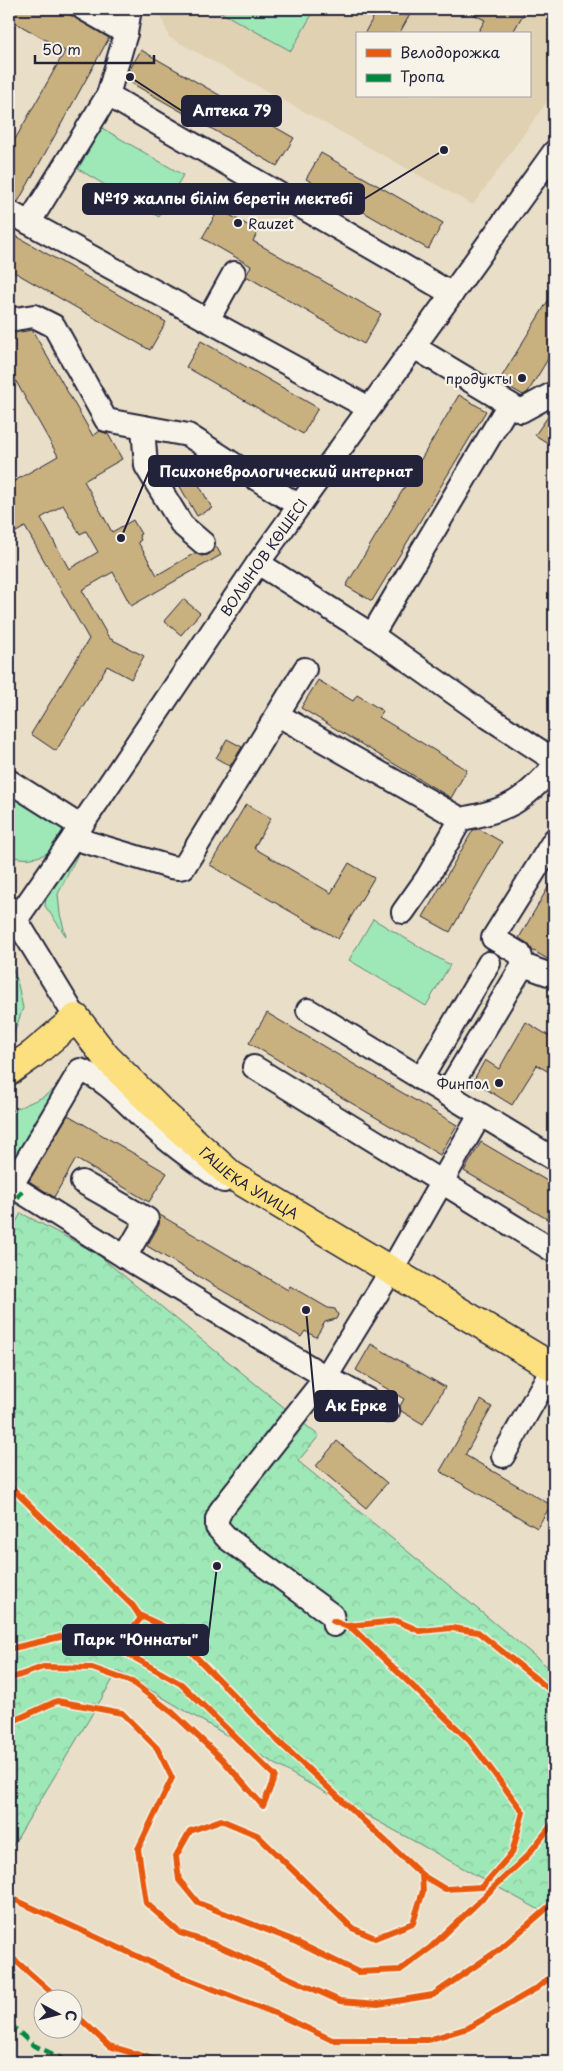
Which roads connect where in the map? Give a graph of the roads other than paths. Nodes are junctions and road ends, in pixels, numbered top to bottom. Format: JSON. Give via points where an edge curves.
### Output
{"nodes":[{"id":1,"x":84,"y":9,"type":"edge"},
{"id":2,"x":130,"y":9,"type":"edge"},
{"id":3,"x":126,"y":33,"type":"junction"},
{"id":4,"x":108,"y":95,"type":"junction"},
{"id":5,"x":554,"y":152,"type":"edge"},
{"id":6,"x":9,"y":212,"type":"edge"},
{"id":7,"x":29,"y":223,"type":"junction"},
{"id":8,"x":234,"y":273,"type":"dead end"},
{"id":9,"x":452,"y":294,"type":"junction"},
{"id":10,"x":9,"y":320,"type":"edge"},
{"id":11,"x":208,"y":320,"type":"junction"},
{"id":12,"x":414,"y":347,"type":"junction"},
{"id":13,"x":554,"y":393,"type":"edge"},
{"id":14,"x":509,"y":404,"type":"junction"},
{"id":15,"x":369,"y":408,"type":"junction"},
{"id":16,"x":143,"y":427,"type":"junction"},
{"id":17,"x":299,"y":506,"type":"junction"},
{"id":18,"x":204,"y":543,"type":"dead end"},
{"id":19,"x":258,"y":563,"type":"junction"},
{"id":20,"x":372,"y":636,"type":"junction"},
{"id":21,"x":305,"y":669,"type":"dead end"},
{"id":22,"x":278,"y":715,"type":"junction"},
{"id":23,"x":554,"y":760,"type":"edge"},
{"id":24,"x":554,"y":766,"type":"edge"},
{"id":25,"x":9,"y":781,"type":"edge"},
{"id":26,"x":461,"y":819,"type":"junction"},
{"id":27,"x":77,"y":832,"type":"junction"},
{"id":28,"x":554,"y":840,"type":"edge"},
{"id":29,"x":403,"y":912,"type":"dead end"},
{"id":30,"x":12,"y":914,"type":"edge"},
{"id":31,"x":489,"y":963,"type":"dead end"},
{"id":32,"x":523,"y":965,"type":"junction"},
{"id":33,"x":554,"y":974,"type":"edge"},
{"id":34,"x":308,"y":1010,"type":"dead end"},
{"id":35,"x":76,"y":1018,"type":"junction"},
{"id":36,"x":254,"y":1067,"type":"dead end"},
{"id":37,"x":9,"y":1071,"type":"edge"},
{"id":38,"x":421,"y":1079,"type":"junction"},
{"id":39,"x":446,"y":1094,"type":"junction"},
{"id":40,"x":480,"y":1115,"type":"junction"},
{"id":41,"x":554,"y":1159,"type":"edge"},
{"id":42,"x":82,"y":1182,"type":"dead end"},
{"id":43,"x":441,"y":1182,"type":"junction"},
{"id":44,"x":10,"y":1184,"type":"edge"},
{"id":45,"x":554,"y":1251,"type":"edge"},
{"id":46,"x":125,"y":1258,"type":"junction"},
{"id":47,"x":387,"y":1277,"type":"junction"},
{"id":48,"x":554,"y":1368,"type":"edge"},
{"id":49,"x":326,"y":1377,"type":"junction"},
{"id":50,"x":388,"y":1411,"type":"dead end"},
{"id":51,"x":503,"y":1456,"type":"dead end"},
{"id":52,"x":334,"y":1624,"type":"dead end"}],
"edges":[{"from":1,"to":3,"type":"street"},
{"from":2,"to":3,"type":"street"},
{"from":3,"to":4,"type":"street"},
{"from":4,"to":7,"type":"street"},
{"from":4,"to":9,"type":"street"},
{"from":5,"to":9,"type":"street","name":"ВОЛЫНОВ КӨШЕСІ"},
{"from":6,"to":7,"type":"street"},
{"from":7,"to":11,"type":"street"},
{"from":8,"to":11,"type":"street"},
{"from":9,"to":12,"type":"street","name":"ВОЛЫНОВ КӨШЕСІ"},
{"from":10,"to":16,"type":"street","via":[[34,316],[54,326],[106,420]]},
{"from":11,"to":15,"type":"street"},
{"from":12,"to":14,"type":"street"},
{"from":12,"to":15,"type":"street","name":"ВОЛЫНОВ КӨШЕСІ"},
{"from":13,"to":14,"type":"street","via":[[521,411]]},
{"from":14,"to":20,"type":"street"},
{"from":15,"to":17,"type":"street","name":"ВОЛЫНОВ КӨШЕСІ"},
{"from":16,"to":17,"type":"street","via":[[188,435]]},
{"from":16,"to":18,"type":"street","via":[[146,466],[182,525]]},
{"from":17,"to":19,"type":"street","name":"ВОЛЫНОВ КӨШЕСІ"},
{"from":19,"to":20,"type":"street"},
{"from":19,"to":27,"type":"street","name":"ВОЛЫНОВ КӨШЕСІ"},
{"from":20,"to":23,"type":"street"},
{"from":21,"to":22,"type":"street"},
{"from":22,"to":26,"type":"street"},
{"from":22,"to":27,"type":"street","via":[[184,867],[170,867]]},
{"from":24,"to":26,"type":"street","via":[[536,788],[509,807]]},
{"from":25,"to":27,"type":"street"},
{"from":26,"to":29,"type":"street"},
{"from":27,"to":30,"type":"street","name":"ВОЛЫНОВ КӨШЕСІ"},
{"from":28,"to":32,"type":"street","via":[[493,938],[520,954]]},
{"from":30,"to":35,"type":"street","name":"ГАШЕКА УЛИЦА"},
{"from":31,"to":38,"type":"street"},
{"from":32,"to":33,"type":"street"},
{"from":32,"to":39,"type":"street"},
{"from":34,"to":38,"type":"street"},
{"from":35,"to":37,"type":"main road"},
{"from":35,"to":47,"type":"main road","name":"ГАШЕКА УЛИЦА","via":[[106,1057],[232,1175]]},
{"from":36,"to":43,"type":"street"},
{"from":38,"to":39,"type":"street"},
{"from":39,"to":40,"type":"street"},
{"from":40,"to":41,"type":"street"},
{"from":40,"to":43,"type":"street"},
{"from":42,"to":46,"type":"street","via":[[147,1219]]},
{"from":43,"to":45,"type":"street"},
{"from":43,"to":47,"type":"street"},
{"from":44,"to":46,"type":"street"},
{"from":44,"to":47,"type":"street","via":[[80,1070],[92,1074],[123,1098],[146,1122],[197,1164]]},
{"from":46,"to":49,"type":"street"},
{"from":47,"to":48,"type":"main road","name":"ГАШЕКА УЛИЦА"},
{"from":47,"to":49,"type":"street"},
{"from":48,"to":51,"type":"street"},
{"from":49,"to":50,"type":"street"},
{"from":49,"to":52,"type":"street","via":[[221,1510],[217,1527],[228,1539],[332,1615]]}]}
